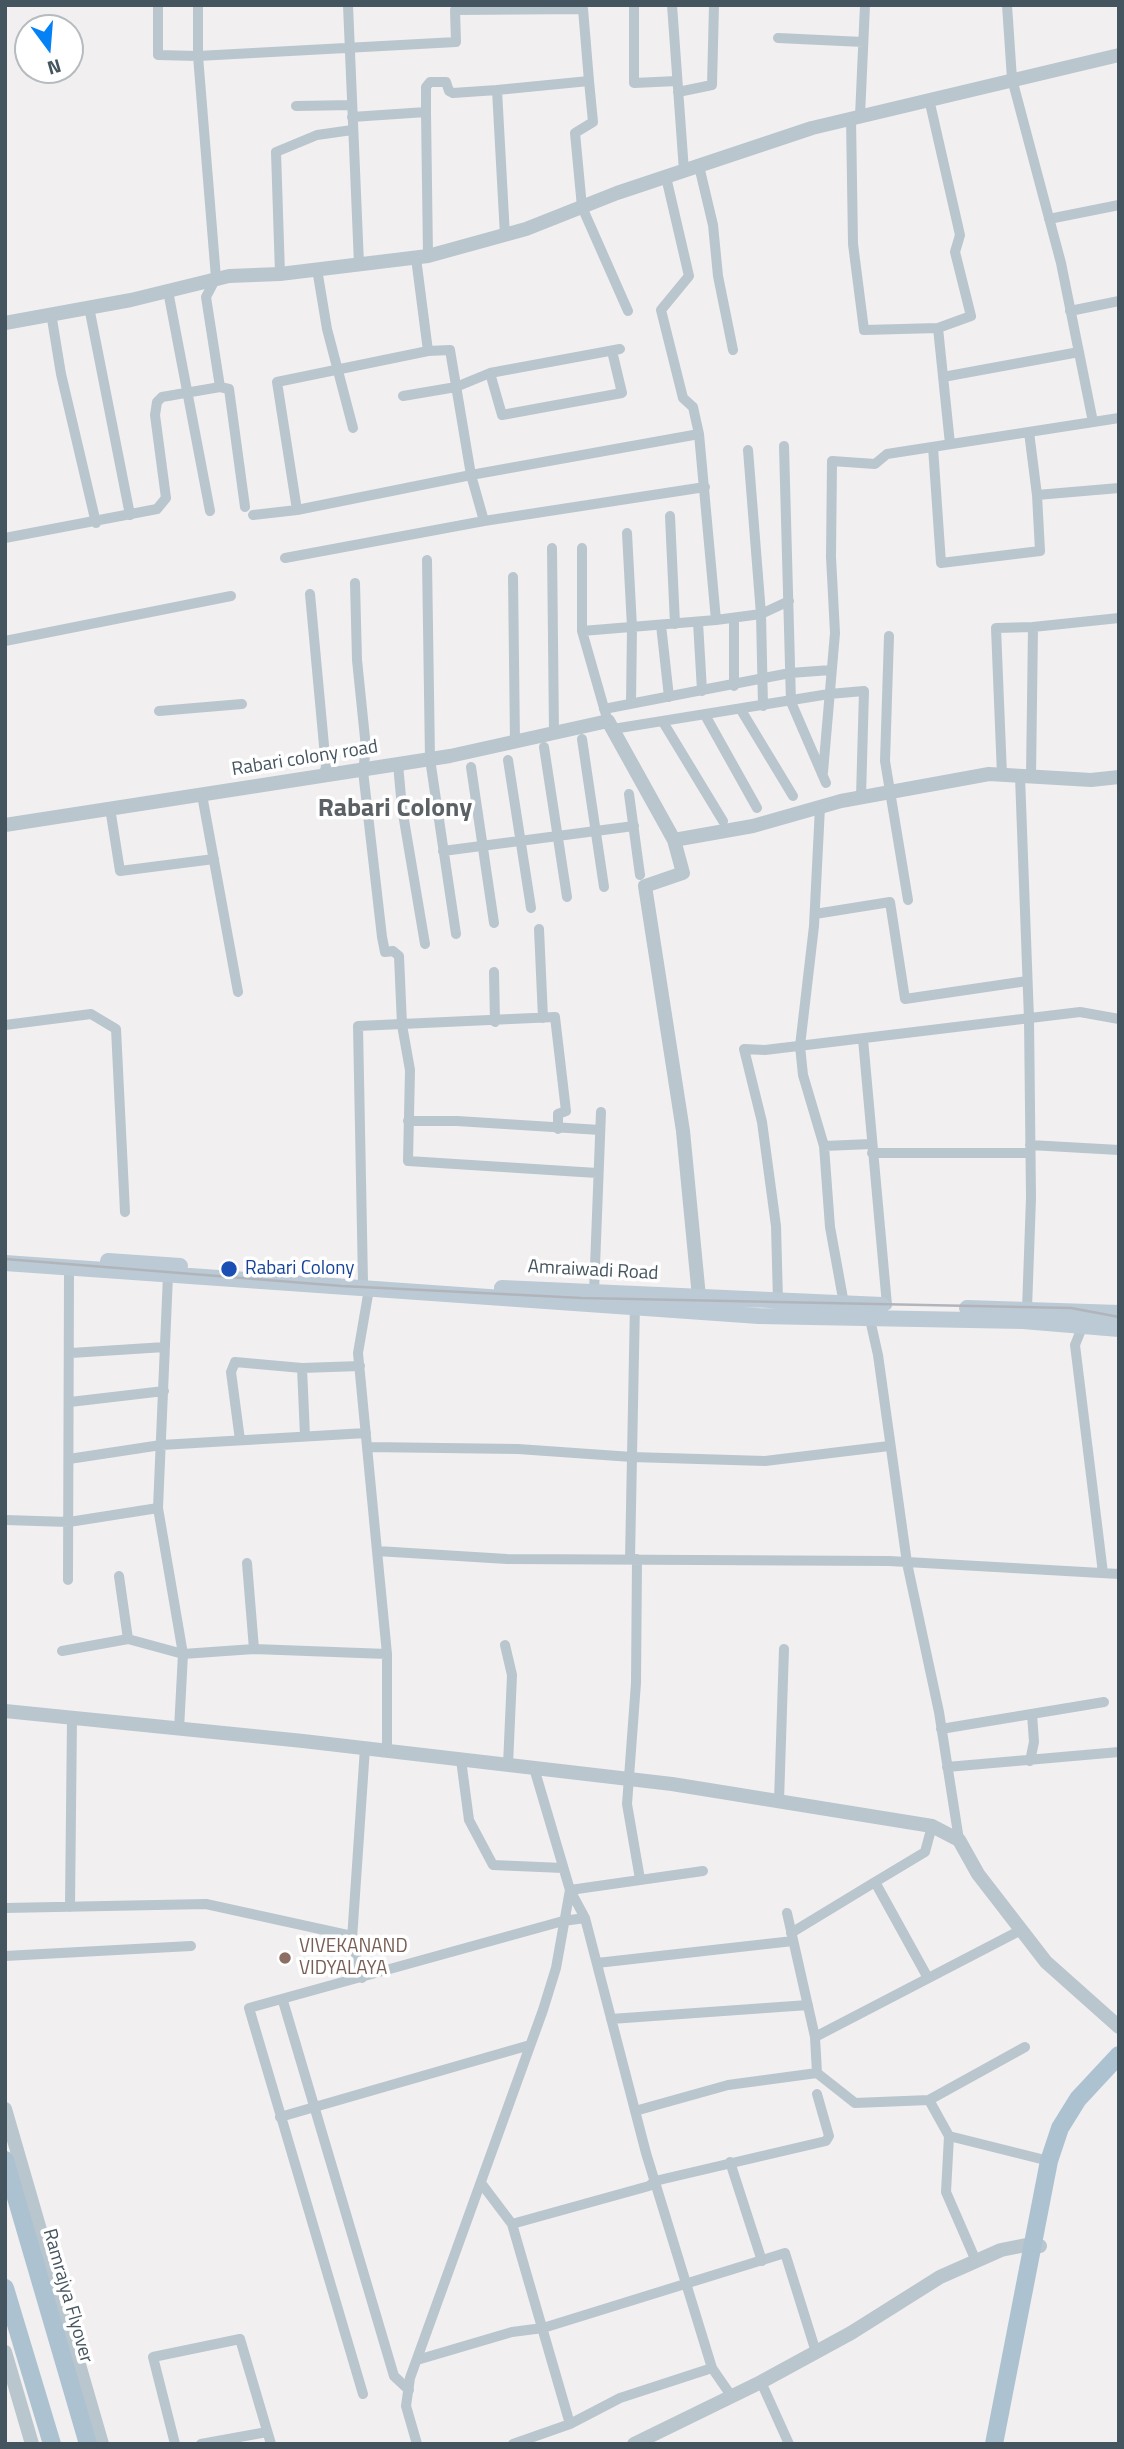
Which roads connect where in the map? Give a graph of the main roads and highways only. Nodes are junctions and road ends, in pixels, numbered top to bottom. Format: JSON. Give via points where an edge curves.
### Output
{"nodes":[{"id":1,"x":5,"y":1255,"type":"edge"},
{"id":2,"x":5,"y":1263,"type":"edge"},
{"id":3,"x":67,"y":1265,"type":"junction"},
{"id":4,"x":366,"y":1285,"type":"junction"},
{"id":5,"x":635,"y":1301,"type":"junction"},
{"id":6,"x":1119,"y":1313,"type":"edge"},
{"id":7,"x":1119,"y":1329,"type":"edge"},
{"id":8,"x":1119,"y":2055,"type":"edge"},
{"id":9,"x":1119,"y":2067,"type":"edge"},
{"id":10,"x":5,"y":2152,"type":"edge"},
{"id":11,"x":5,"y":2160,"type":"edge"},
{"id":12,"x":22,"y":2172,"type":"road end"},
{"id":13,"x":1035,"y":2245,"type":"junction"},
{"id":14,"x":5,"y":2288,"type":"edge"},
{"id":15,"x":52,"y":2444,"type":"edge"},
{"id":16,"x":89,"y":2444,"type":"edge"},
{"id":17,"x":995,"y":2444,"type":"edge"},
{"id":18,"x":1004,"y":2444,"type":"edge"}],
"edges":[{"from":1,"to":3,"type":"main road"},
{"from":2,"to":3,"type":"main road"},
{"from":3,"to":4,"type":"main road"},
{"from":3,"to":4,"type":"main road","name":"Amraiwadi Road","via":[[148,1263]]},
{"from":4,"to":5,"type":"main road"},
{"from":4,"to":5,"type":"main road","name":"Amraiwadi Road","via":[[594,1293]]},
{"from":5,"to":6,"type":"main road","name":"Amraiwadi Road","via":[[699,1297]]},
{"from":5,"to":7,"type":"main road","via":[[759,1316],[869,1315]]},
{"from":8,"to":13,"type":"main road","via":[[1078,2099],[1060,2128],[1049,2161]]},
{"from":9,"to":13,"type":"main road","via":[[1085,2104],[1068,2132]]},
{"from":10,"to":12,"type":"main road"},
{"from":11,"to":16,"type":"main road","name":"Ramrajya Flyover"},
{"from":13,"to":17,"type":"main road"},
{"from":13,"to":18,"type":"main road"},
{"from":14,"to":15,"type":"main road"}]}
